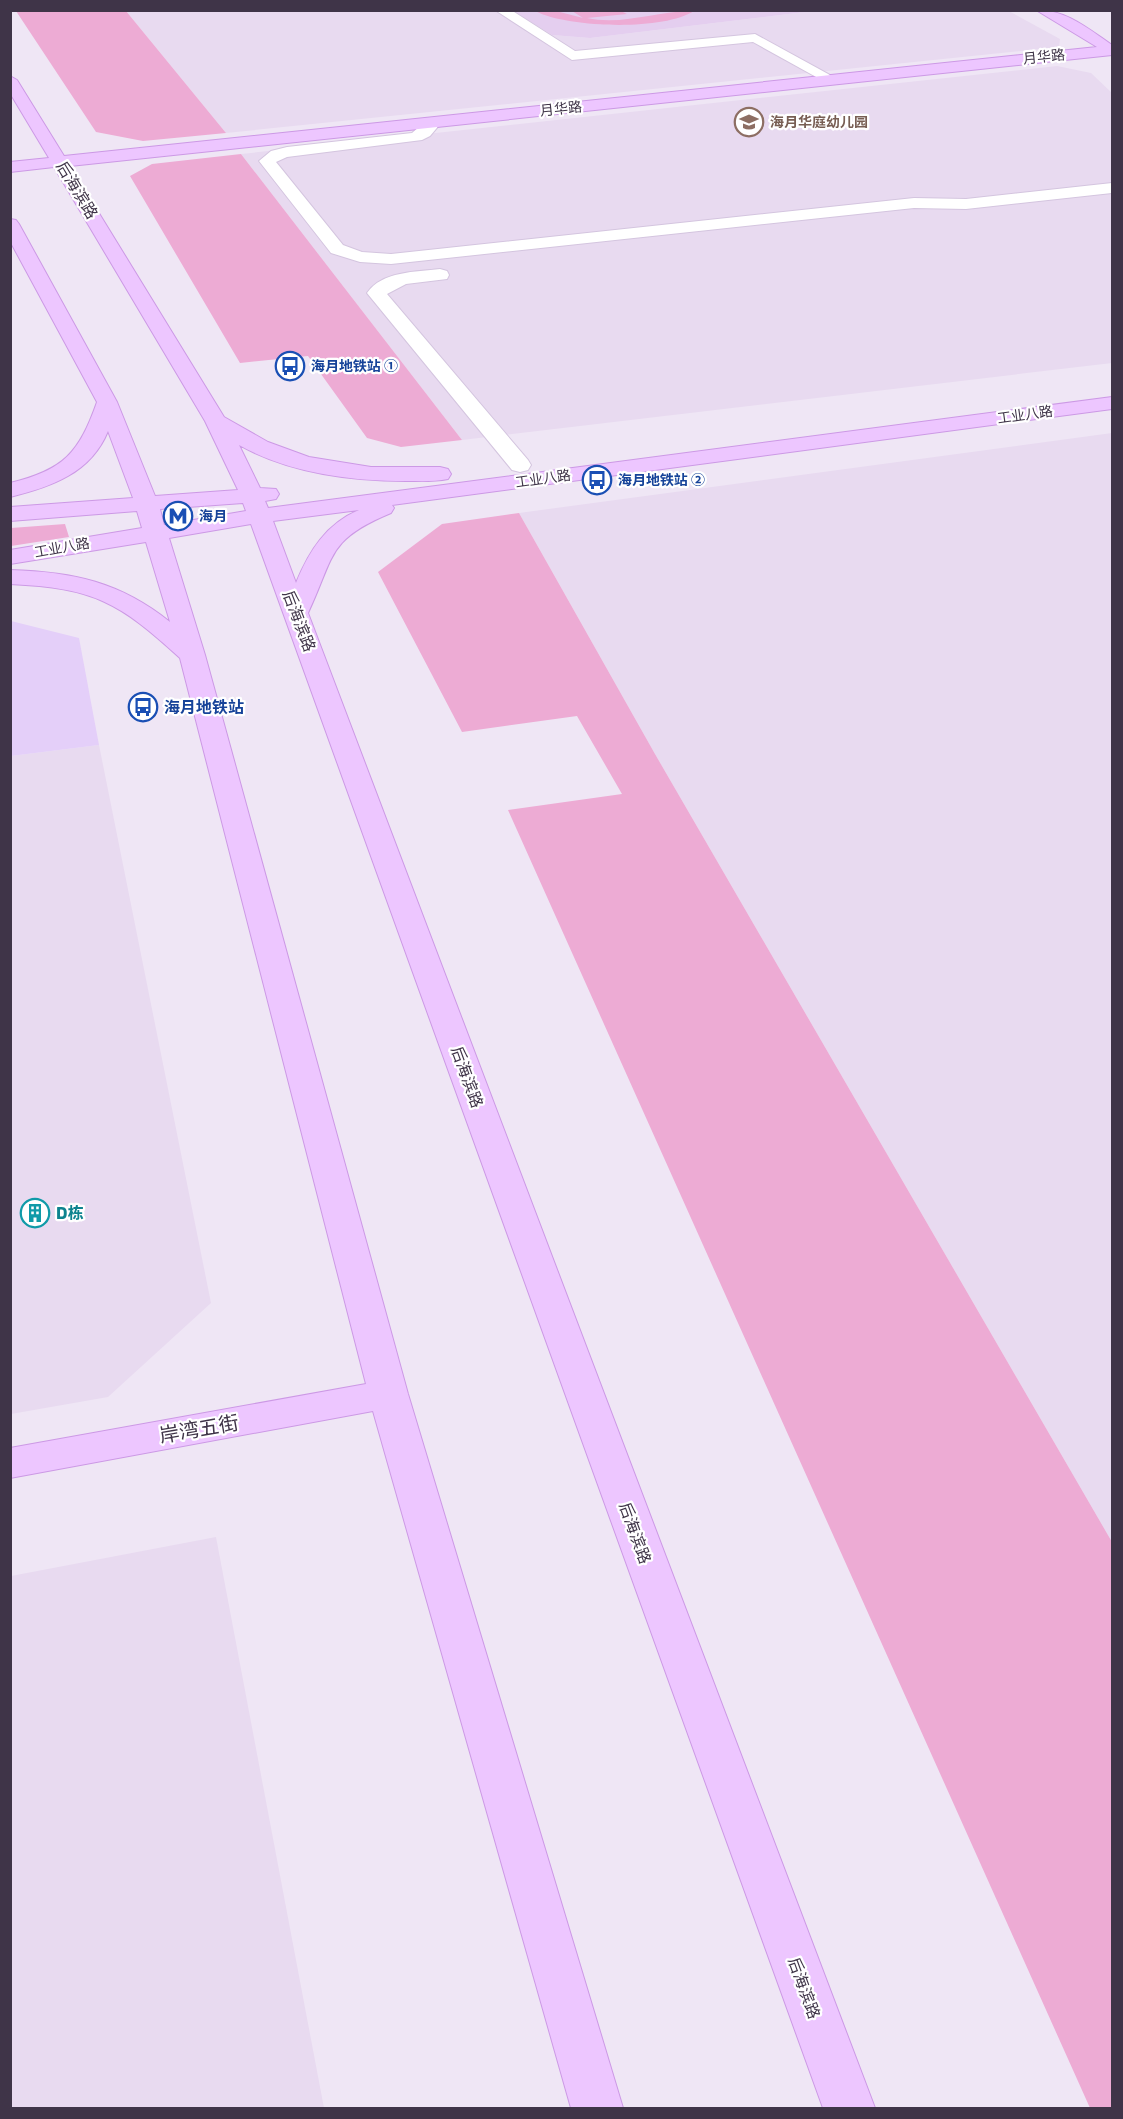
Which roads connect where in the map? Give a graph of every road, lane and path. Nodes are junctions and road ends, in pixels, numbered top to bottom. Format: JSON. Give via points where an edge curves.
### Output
{"nodes":[{"id":1,"x":501,"y":10,"type":"edge"},
{"id":2,"x":1042,"y":10,"type":"edge"},
{"id":3,"x":1112,"y":51,"type":"edge"},
{"id":4,"x":10,"y":80,"type":"edge"},
{"id":5,"x":832,"y":80,"type":"junction"},
{"id":6,"x":433,"y":123,"type":"junction"},
{"id":7,"x":60,"y":163,"type":"junction"},
{"id":8,"x":10,"y":167,"type":"edge"},
{"id":9,"x":1113,"y":188,"type":"edge"},
{"id":10,"x":1113,"y":202,"type":"edge"},
{"id":11,"x":935,"y":221,"type":"dead end"},
{"id":12,"x":10,"y":224,"type":"edge"},
{"id":13,"x":460,"y":273,"type":"dead end"},
{"id":14,"x":1113,"y":388,"type":"edge"},
{"id":15,"x":107,"y":402,"type":"junction"},
{"id":16,"x":1113,"y":403,"type":"edge"},
{"id":17,"x":216,"y":421,"type":"junction"},
{"id":18,"x":520,"y":465,"type":"junction"},
{"id":19,"x":454,"y":474,"type":"junction"},
{"id":20,"x":10,"y":490,"type":"edge"},
{"id":21,"x":422,"y":495,"type":"junction"},
{"id":22,"x":255,"y":506,"type":"junction"},
{"id":23,"x":10,"y":514,"type":"edge"},
{"id":24,"x":151,"y":519,"type":"junction"},
{"id":25,"x":10,"y":557,"type":"edge"},
{"id":26,"x":10,"y":577,"type":"edge"},
{"id":27,"x":296,"y":612,"type":"junction"},
{"id":28,"x":192,"y":655,"type":"junction"},
{"id":29,"x":388,"y":1394,"type":"junction"},
{"id":30,"x":10,"y":1463,"type":"edge"},
{"id":31,"x":597,"y":2109,"type":"edge"},
{"id":32,"x":849,"y":2109,"type":"edge"}],
"edges":[{"from":1,"to":5,"type":"street","via":[[572,56],[755,38]]},
{"from":2,"to":3,"type":"main road"},
{"from":3,"to":5,"type":"main road","name":"月华路"},
{"from":4,"to":7,"type":"main road","name":"后海滨路"},
{"from":5,"to":6,"type":"main road","name":"月华路"},
{"from":6,"to":7,"type":"main road","name":"月华路"},
{"from":6,"to":9,"type":"street","via":[[416,137],[287,152],[267,161],[337,249],[360,257],[391,259],[914,203],[966,204]]},
{"from":7,"to":8,"type":"main road","name":"月华路"},
{"from":7,"to":17,"type":"main road","name":"后海滨路"},
{"from":10,"to":11,"type":"street"},
{"from":12,"to":15,"type":"main road"},
{"from":13,"to":18,"type":"street","via":[[401,279],[376,293]]},
{"from":14,"to":18,"type":"main road","name":"工业八路"},
{"from":15,"to":20,"type":"main road","via":[[93,440],[77,460],[44,480]]},
{"from":15,"to":24,"type":"main road"},
{"from":16,"to":21,"type":"main road","name":"工业八路"},
{"from":17,"to":19,"type":"main road","via":[[259,446],[315,467],[369,474]]},
{"from":17,"to":22,"type":"main road","name":"后海滨路"},
{"from":18,"to":19,"type":"main road","name":"工业八路"},
{"from":19,"to":22,"type":"main road","name":"工业八路","via":[[327,489]]},
{"from":21,"to":22,"type":"main road","name":"工业八路"},
{"from":21,"to":27,"type":"main road","via":[[370,513],[341,530],[319,559]]},
{"from":22,"to":24,"type":"main road","name":"工业八路"},
{"from":22,"to":27,"type":"main road","name":"后海滨路"},
{"from":23,"to":24,"type":"main road","name":"工业八路"},
{"from":24,"to":25,"type":"main road","name":"工业八路"},
{"from":24,"to":28,"type":"main road"},
{"from":26,"to":28,"type":"main road","via":[[81,583],[107,592],[148,615]]},
{"from":27,"to":32,"type":"main road","name":"后海滨路"},
{"from":28,"to":29,"type":"main road"},
{"from":29,"to":30,"type":"main road","name":"岸湾五街"},
{"from":29,"to":31,"type":"main road"}]}
